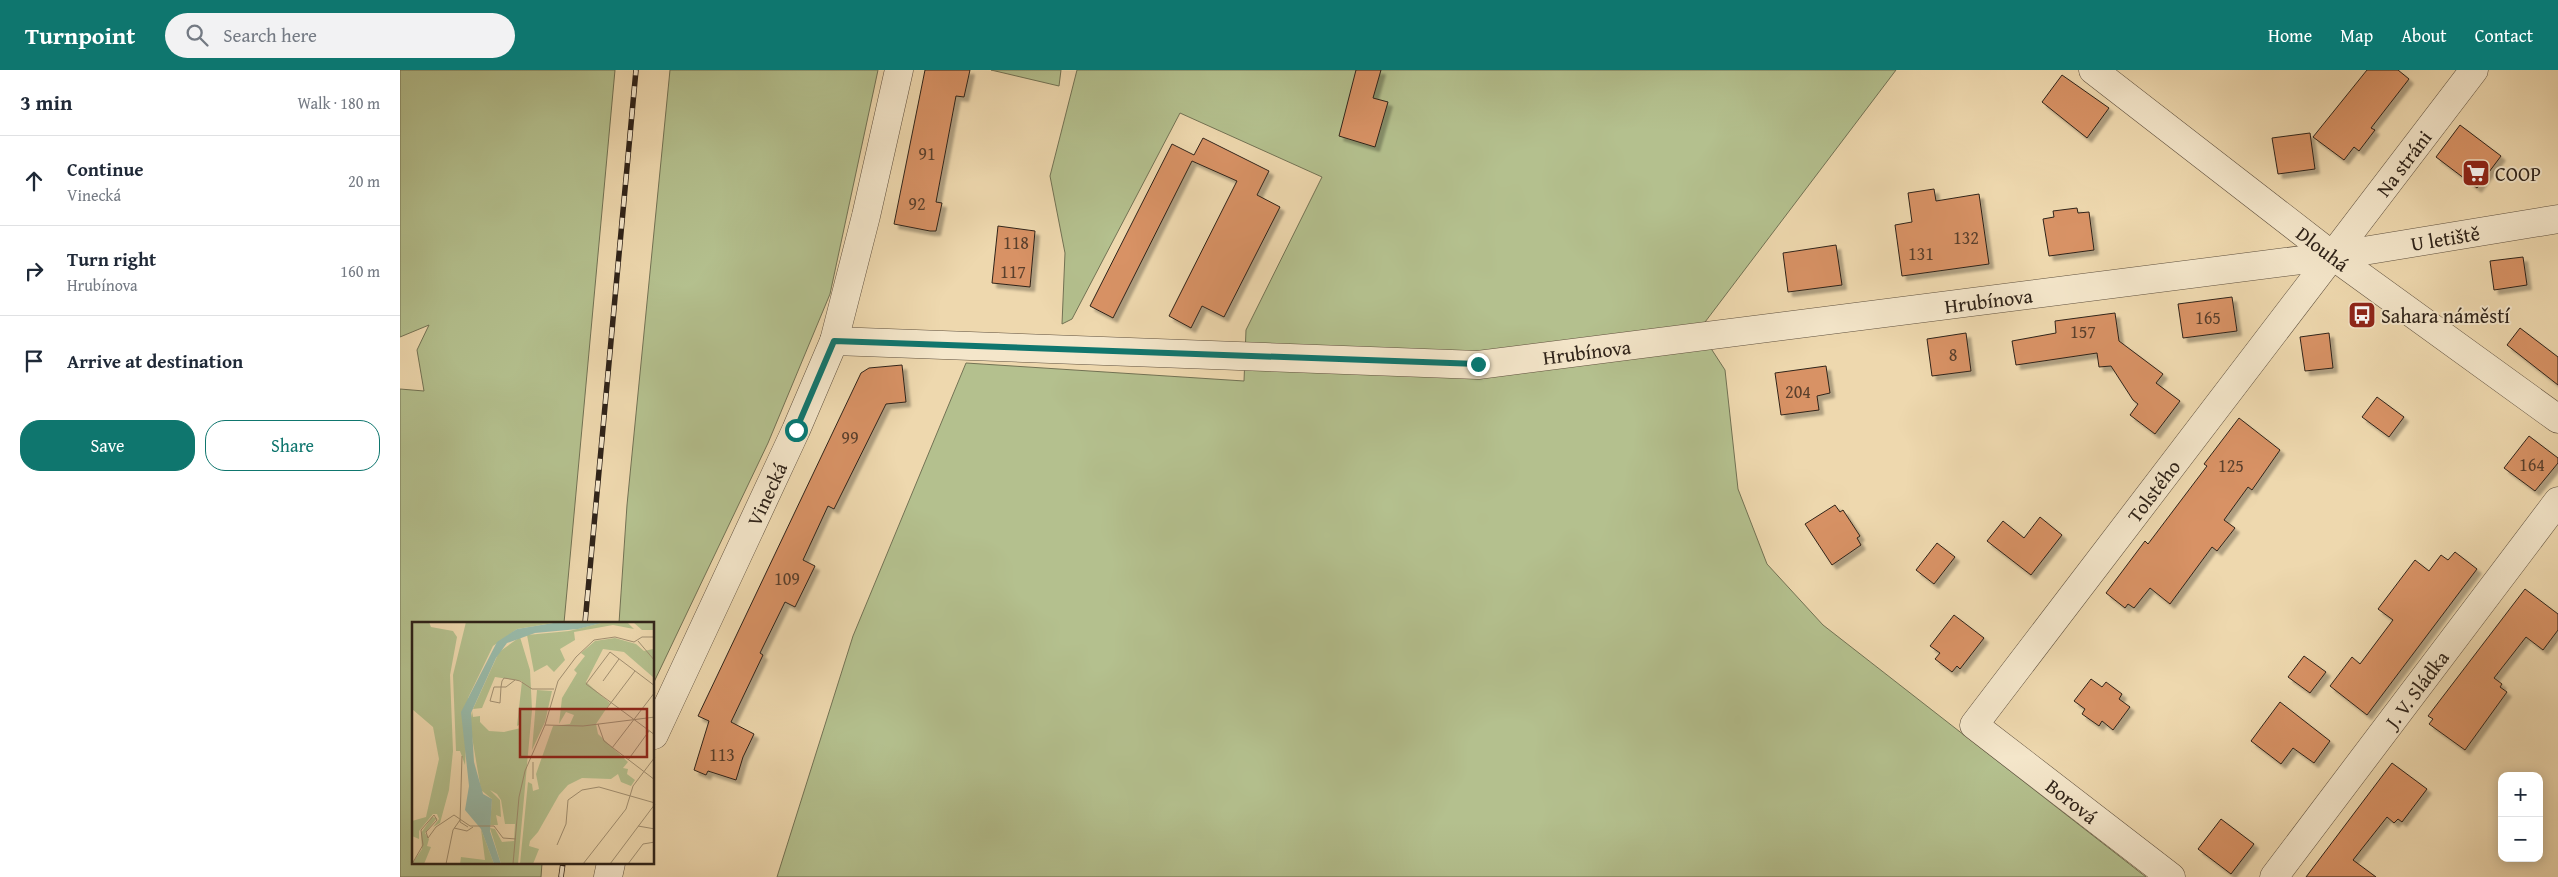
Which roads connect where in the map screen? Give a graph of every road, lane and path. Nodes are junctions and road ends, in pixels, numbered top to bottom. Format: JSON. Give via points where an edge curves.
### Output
{"nodes":[{"id":1,"x":899,"y":70,"type":"edge"},
{"id":2,"x":2093,"y":70,"type":"edge"},
{"id":3,"x":2474,"y":70,"type":"edge"},
{"id":4,"x":2558,"y":219,"type":"edge"},
{"id":5,"x":2333,"y":256,"type":"junction"},
{"id":6,"x":834,"y":341,"type":"junction"},
{"id":7,"x":2558,"y":419,"type":"edge"},
{"id":8,"x":2558,"y":501,"type":"edge"},
{"id":9,"x":1974,"y":725,"type":"joint"},
{"id":10,"x":655,"y":732,"type":"edge"},
{"id":11,"x":611,"y":864,"type":"edge"},
{"id":12,"x":608,"y":877,"type":"edge"},
{"id":13,"x":2171,"y":877,"type":"edge"},
{"id":14,"x":2274,"y":877,"type":"edge"}],
"edges":[{"from":1,"to":6,"type":"street","name":"Vinecká"},
{"from":2,"to":5,"type":"street","name":"Dlouhá"},
{"from":3,"to":5,"type":"street","name":"Na stráni"},
{"from":4,"to":5,"type":"street","name":"U letiště"},
{"from":5,"to":6,"type":"street","name":"Hrubínova","via":[[1478,364]]},
{"from":5,"to":7,"type":"street","name":"Dlouhá"},
{"from":5,"to":9,"type":"street","name":"Tolstého"},
{"from":6,"to":10,"type":"street","name":"Vinecká","via":[[796,430]]},
{"from":8,"to":14,"type":"street","name":"J. V. Sládka"},
{"from":9,"to":13,"type":"street","name":"Borová"},
{"from":11,"to":12,"type":"street"}]}
